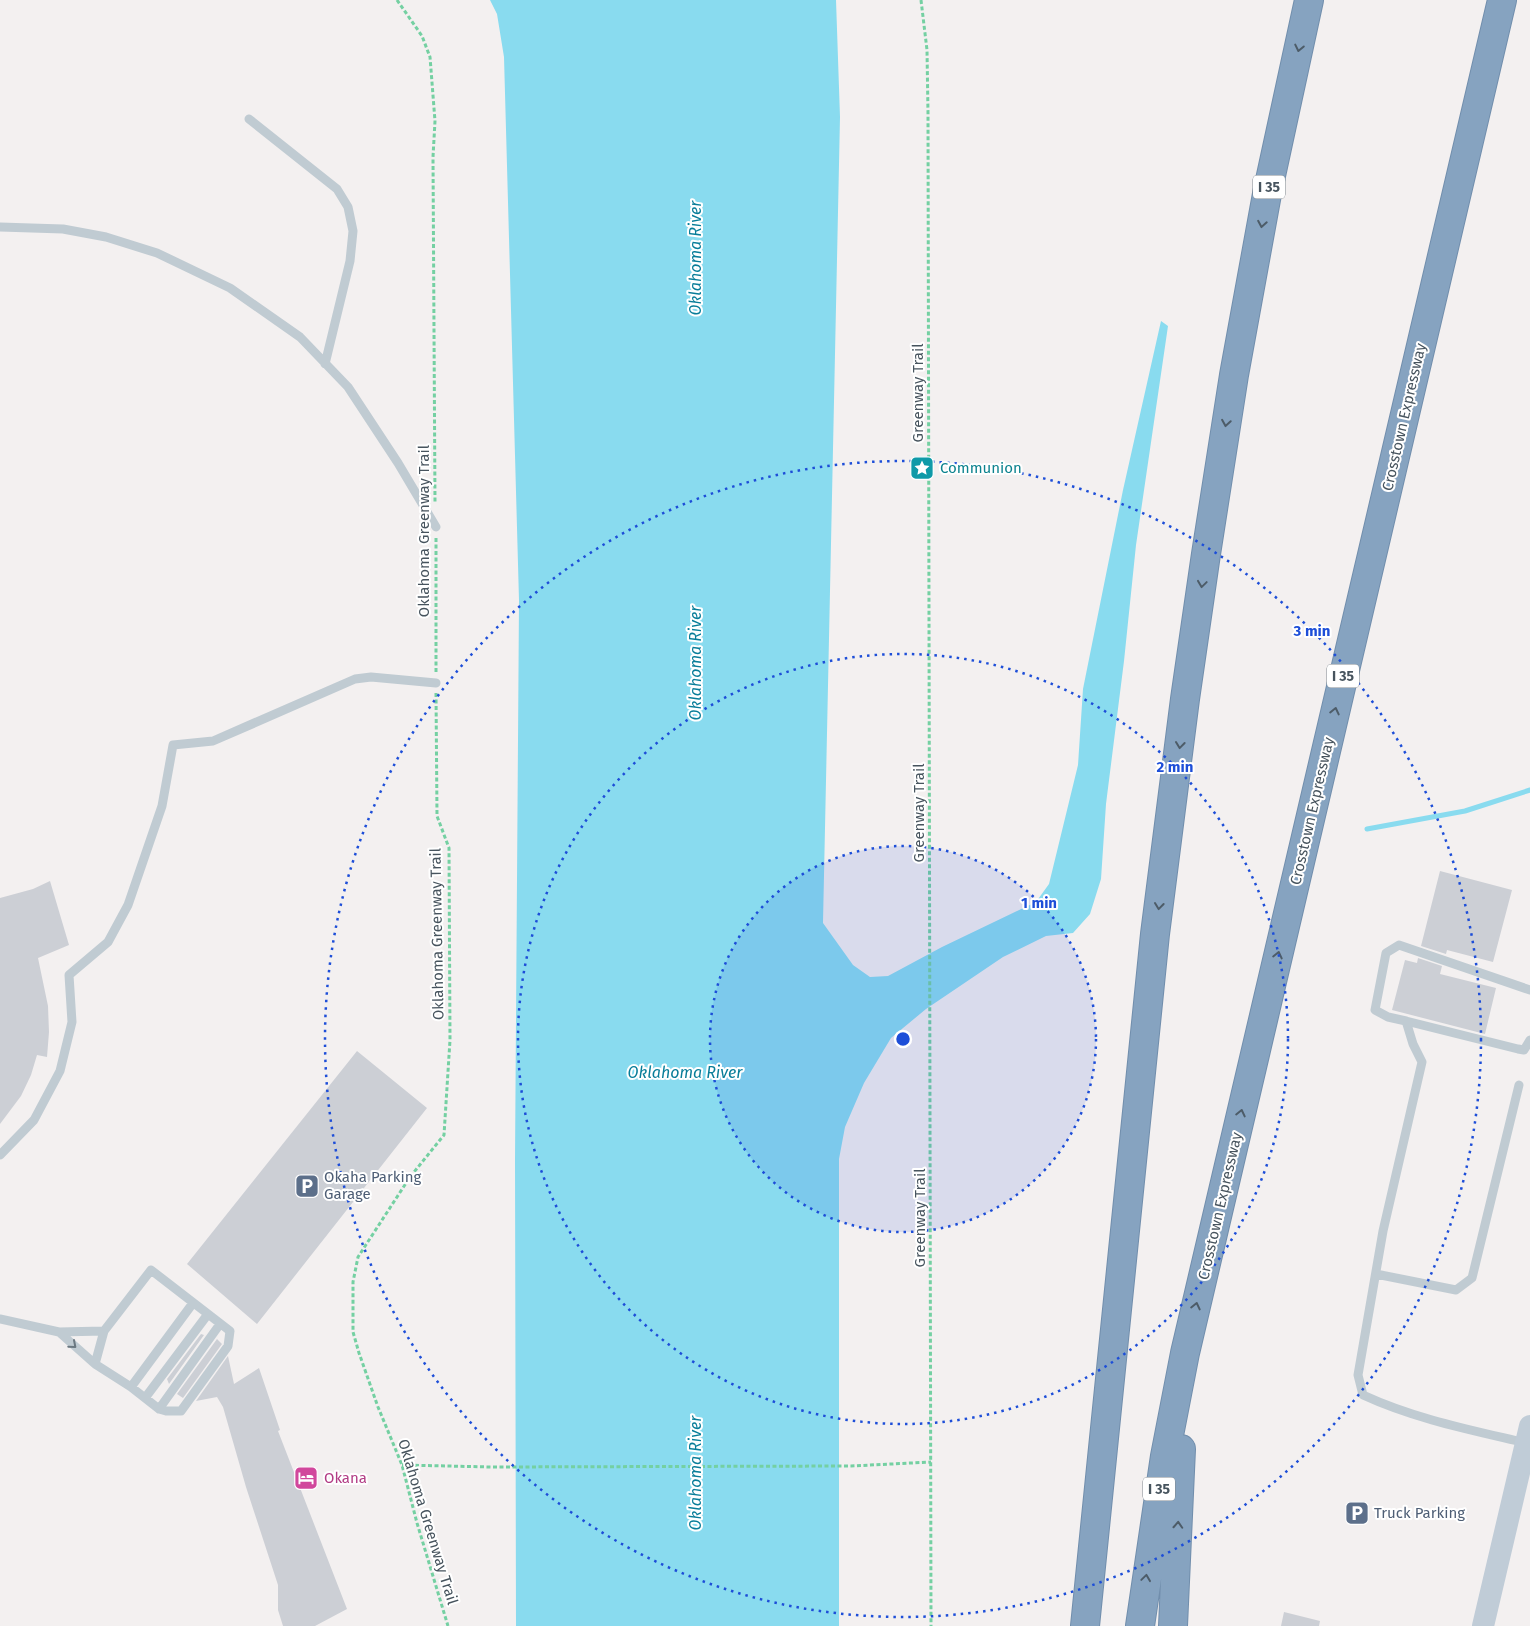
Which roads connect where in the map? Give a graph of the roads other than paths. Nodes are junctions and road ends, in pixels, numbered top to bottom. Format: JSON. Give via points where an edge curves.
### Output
{"nodes":[{"id":1,"x":1310,"y":0,"type":"edge"},
{"id":2,"x":1502,"y":0,"type":"edge"},
{"id":3,"x":249,"y":119,"type":"dead end"},
{"id":4,"x":0,"y":227,"type":"edge"},
{"id":5,"x":325,"y":364,"type":"junction"},
{"id":6,"x":436,"y":527,"type":"road end"},
{"id":7,"x":436,"y":683,"type":"road end"},
{"id":8,"x":1530,"y":990,"type":"edge"},
{"id":9,"x":1406,"y":1022,"type":"junction"},
{"id":10,"x":1530,"y":1040,"type":"edge"},
{"id":11,"x":1519,"y":1085,"type":"dead end"},
{"id":12,"x":0,"y":1155,"type":"edge"},
{"id":13,"x":1376,"y":1274,"type":"junction"},
{"id":14,"x":193,"y":1303,"type":"junction"},
{"id":15,"x":208,"y":1314,"type":"junction"},
{"id":16,"x":0,"y":1319,"type":"edge"},
{"id":17,"x":220,"y":1324,"type":"junction"},
{"id":18,"x":104,"y":1331,"type":"junction"},
{"id":19,"x":59,"y":1332,"type":"junction"},
{"id":20,"x":1185,"y":1353,"type":"junction"},
{"id":21,"x":95,"y":1364,"type":"junction"},
{"id":22,"x":131,"y":1387,"type":"junction"},
{"id":23,"x":145,"y":1398,"type":"junction"},
{"id":24,"x":159,"y":1409,"type":"junction"},
{"id":25,"x":1528,"y":1435,"type":"edge"},
{"id":26,"x":1097,"y":1509,"type":"junction"},
{"id":27,"x":1067,"y":1626,"type":"edge"},
{"id":28,"x":1085,"y":1626,"type":"edge"},
{"id":29,"x":1140,"y":1626,"type":"edge"},
{"id":30,"x":1173,"y":1626,"type":"edge"},
{"id":31,"x":1483,"y":1626,"type":"edge"}],
"edges":[{"from":1,"to":26,"type":"highway","number":"I 35","one_way":true,"via":[[1267,194],[1207,545],[1155,934]]},
{"from":20,"to":2,"type":"highway","name":"Crosstown Expressway","number":"I 35","one_way":true},
{"from":3,"to":5,"type":"lane","via":[[337,188],[348,208],[353,231],[350,261]]},
{"from":4,"to":5,"type":"lane","via":[[63,229],[106,237],[157,253],[230,288],[300,338]]},
{"from":5,"to":6,"type":"lane","via":[[348,387]]},
{"from":7,"to":12,"type":"lane","via":[[371,677],[355,679],[213,741],[173,745],[162,806],[128,905],[108,942],[69,975],[72,1022],[60,1071],[34,1120]]},
{"from":8,"to":9,"type":"lane","via":[[1399,945],[1386,953],[1375,1010]]},
{"from":9,"to":10,"type":"lane","via":[[1524,1050]]},
{"from":9,"to":13,"type":"lane","via":[[1422,1062]]},
{"from":11,"to":13,"type":"lane","via":[[1472,1278],[1456,1290]]},
{"from":13,"to":25,"type":"lane","via":[[1358,1375],[1364,1395],[1388,1407],[1443,1423]]},
{"from":14,"to":15,"type":"lane"},
{"from":14,"to":18,"type":"lane","via":[[151,1270]]},
{"from":14,"to":22,"type":"lane"},
{"from":15,"to":17,"type":"lane"},
{"from":15,"to":23,"type":"lane"},
{"from":16,"to":19,"type":"lane"},
{"from":17,"to":24,"type":"lane"},
{"from":17,"to":24,"type":"lane","via":[[230,1331],[228,1346],[181,1411]]},
{"from":18,"to":19,"type":"lane"},
{"from":18,"to":21,"type":"lane"},
{"from":19,"to":21,"type":"lane","one_way":true},
{"from":29,"to":20,"type":"highway","name":"Crosstown Expressway","number":"I 35","one_way":true,"via":[[1164,1456]]},
{"from":30,"to":20,"type":"highway","one_way":true},
{"from":21,"to":22,"type":"lane"},
{"from":22,"to":23,"type":"lane"},
{"from":23,"to":24,"type":"lane"},
{"from":25,"to":31,"type":"main road"},
{"from":26,"to":27,"type":"highway"},
{"from":26,"to":28,"type":"highway","number":"I 35"}]}
